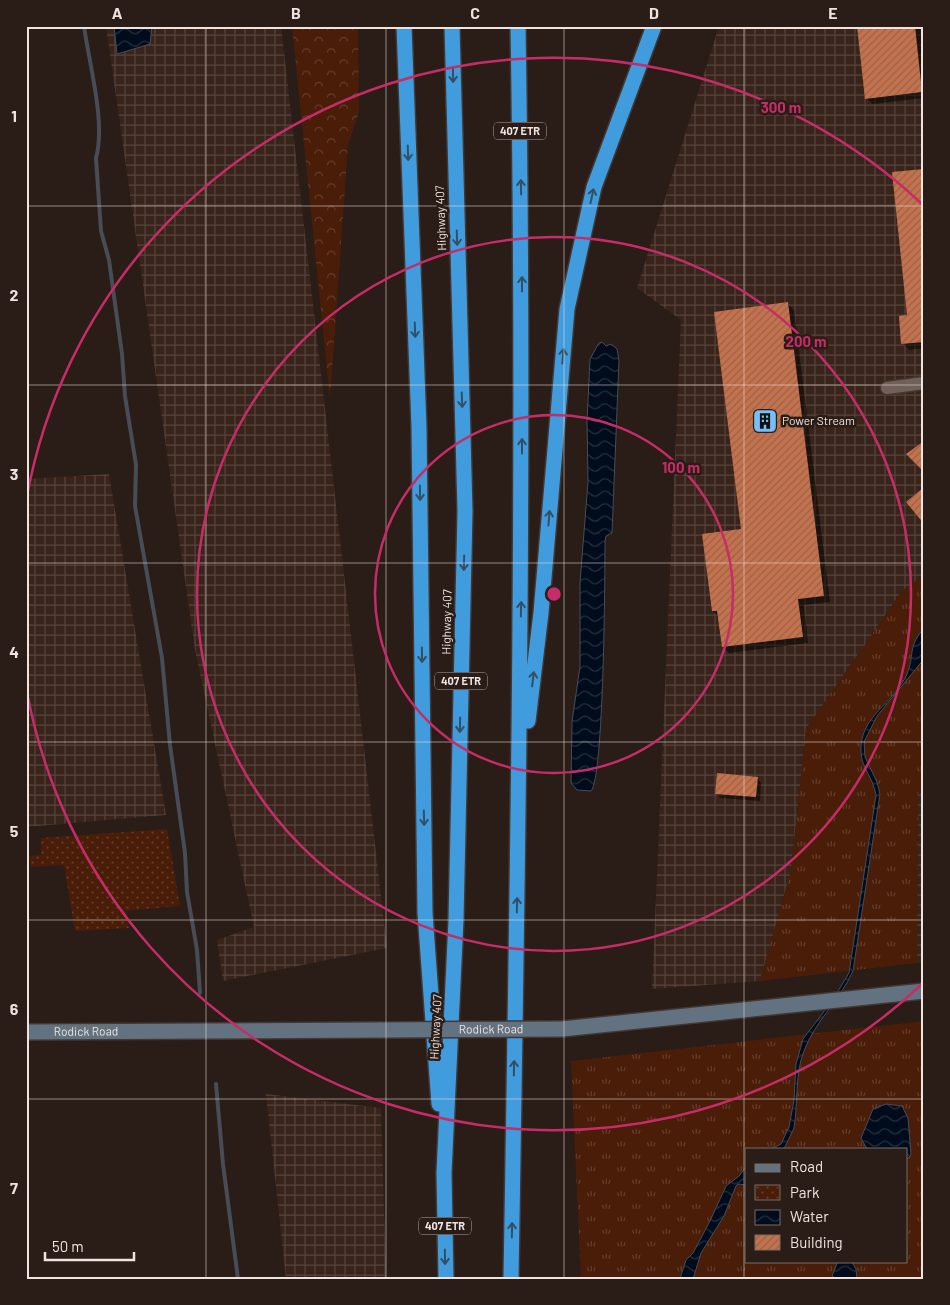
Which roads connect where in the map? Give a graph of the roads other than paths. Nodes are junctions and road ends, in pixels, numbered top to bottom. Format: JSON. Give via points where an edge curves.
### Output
{"nodes":[{"id":1,"x":398,"y":26,"type":"edge"},
{"id":2,"x":404,"y":26,"type":"edge"},
{"id":3,"x":452,"y":26,"type":"edge"},
{"id":4,"x":518,"y":26,"type":"edge"},
{"id":5,"x":654,"y":26,"type":"edge"},
{"id":6,"x":406,"y":104,"type":"junction"},
{"id":7,"x":924,"y":383,"type":"edge"},
{"id":8,"x":887,"y":388,"type":"dead end"},
{"id":9,"x":518,"y":797,"type":"junction"},
{"id":10,"x":924,"y":991,"type":"edge"},
{"id":11,"x":26,"y":1032,"type":"edge"},
{"id":12,"x":444,"y":1173,"type":"junction"},
{"id":13,"x":446,"y":1279,"type":"edge"},
{"id":14,"x":511,"y":1279,"type":"edge"}],
"edges":[{"from":1,"to":6,"type":"highway"},
{"from":2,"to":6,"type":"highway"},
{"from":3,"to":12,"type":"highway","name":"Highway 407","number":"407 ETR","one_way":true,"via":[[465,511],[456,920]]},
{"from":9,"to":4,"type":"highway","number":"407 ETR","one_way":true,"via":[[522,500]]},
{"from":9,"to":5,"type":"highway","one_way":true,"via":[[541,613],[567,309],[594,187]]},
{"from":6,"to":12,"type":"highway","one_way":true,"via":[[420,427],[425,913]]},
{"from":7,"to":8,"type":"street"},
{"from":14,"to":9,"type":"highway","number":"407 ETR","one_way":true},
{"from":10,"to":11,"type":"main road","name":"Rodick Road","bridge":true,"via":[[562,1028]]},
{"from":12,"to":13,"type":"highway","name":"Highway 407","number":"407 ETR","one_way":true}]}
